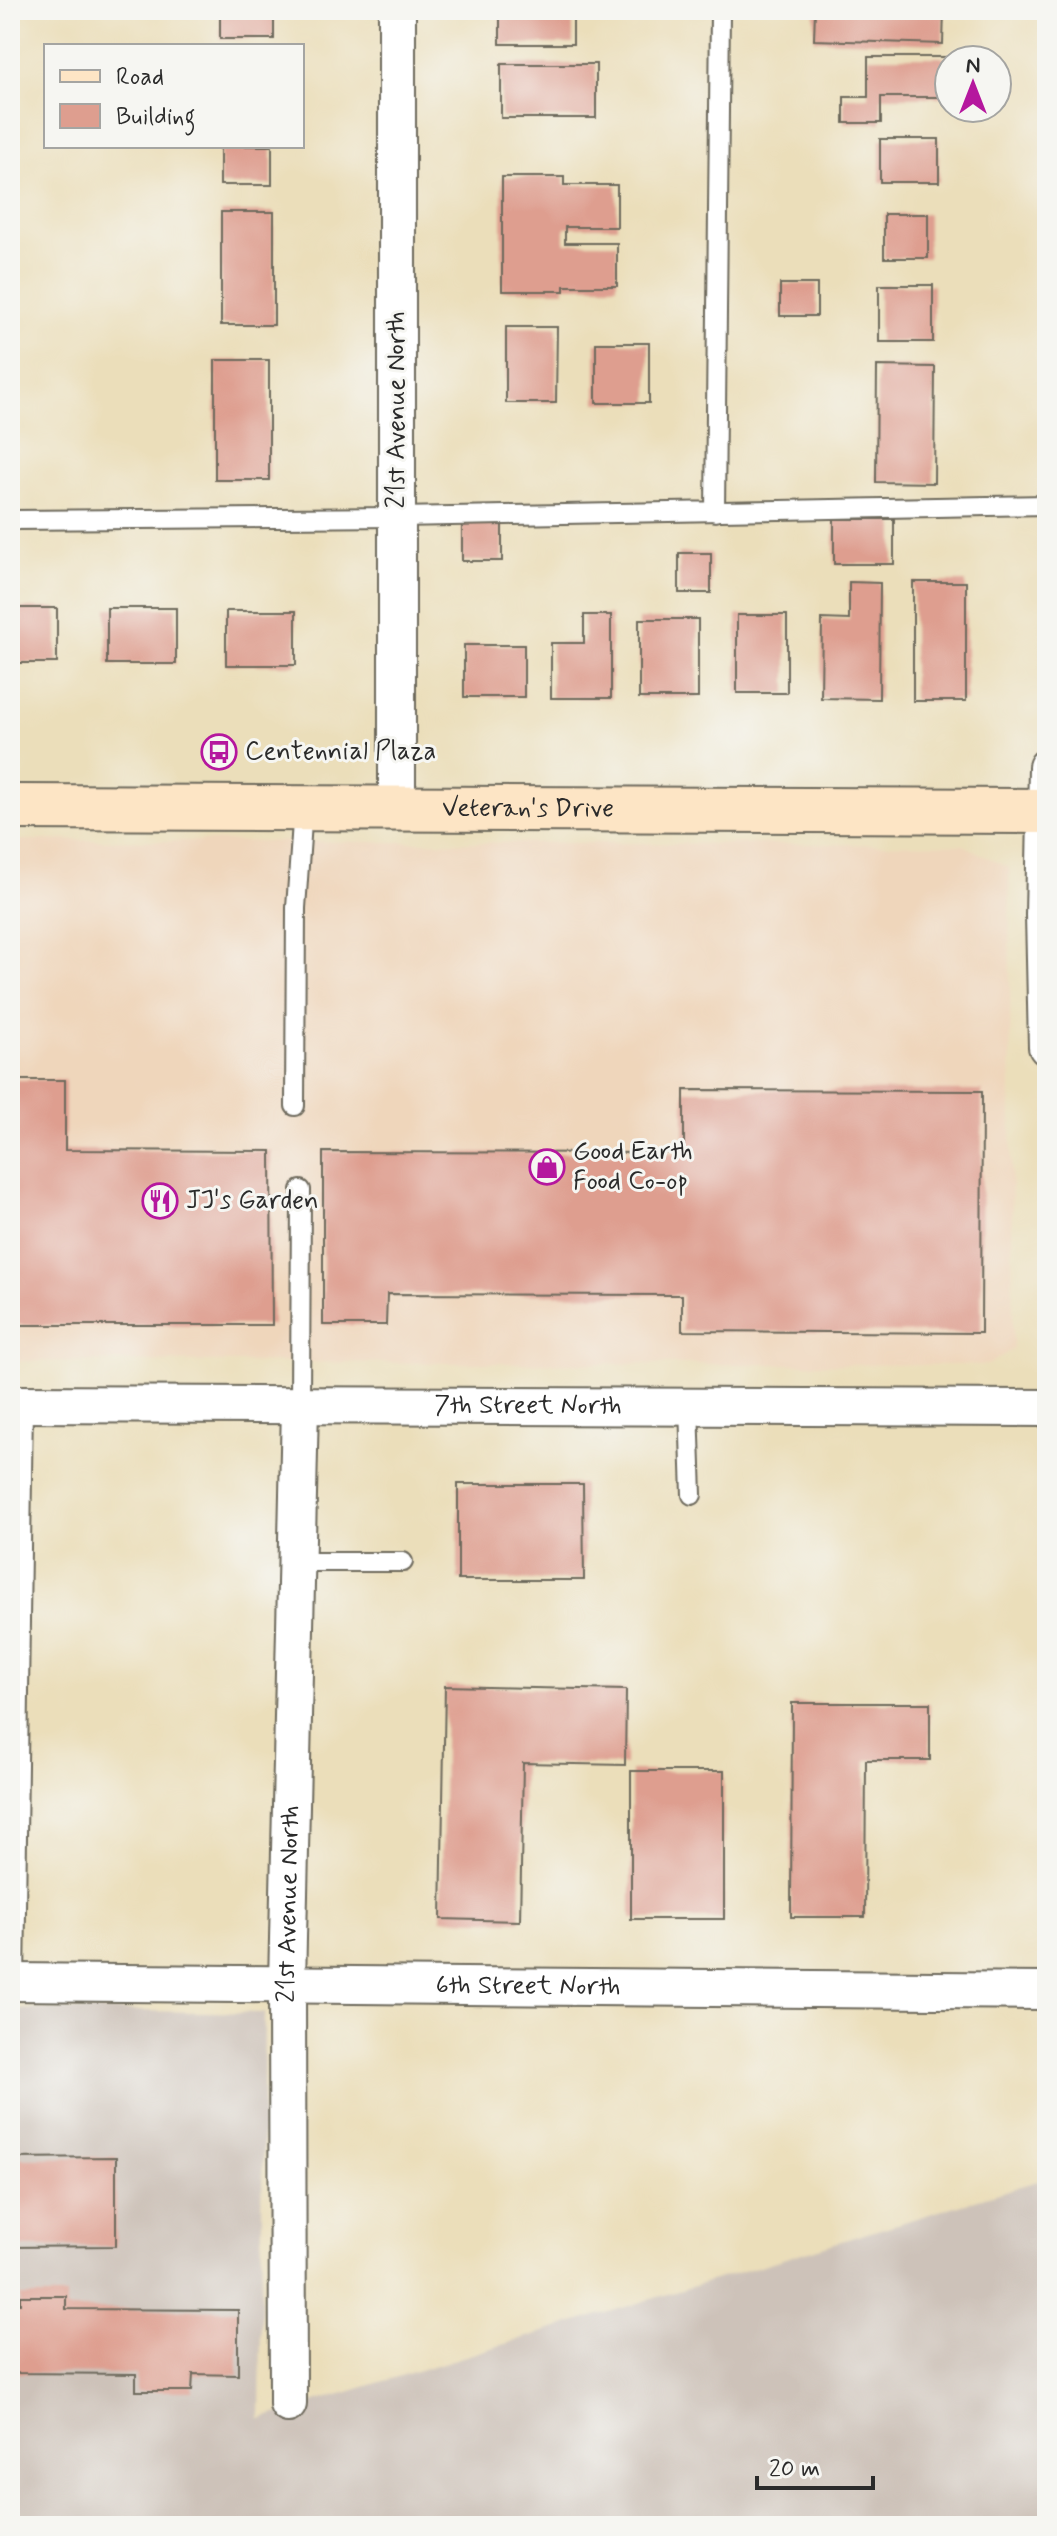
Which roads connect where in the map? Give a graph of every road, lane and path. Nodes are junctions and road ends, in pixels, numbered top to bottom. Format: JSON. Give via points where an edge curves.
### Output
{"nodes":[{"id":1,"x":397,"y":10,"type":"edge"},
{"id":2,"x":720,"y":10,"type":"edge"},
{"id":3,"x":1047,"y":505,"type":"edge"},
{"id":4,"x":715,"y":512,"type":"junction"},
{"id":5,"x":398,"y":517,"type":"junction"},
{"id":6,"x":10,"y":520,"type":"edge"},
{"id":7,"x":1047,"y":767,"type":"edge"},
{"id":8,"x":10,"y":807,"type":"edge"},
{"id":9,"x":303,"y":808,"type":"junction"},
{"id":10,"x":397,"y":809,"type":"junction"},
{"id":11,"x":1046,"y":811,"type":"edge"},
{"id":12,"x":1047,"y":1047,"type":"edge"},
{"id":13,"x":295,"y":1106,"type":"dead end"},
{"id":14,"x":301,"y":1190,"type":"dead end"},
{"id":15,"x":16,"y":1404,"type":"edge"},
{"id":16,"x":300,"y":1406,"type":"junction"},
{"id":17,"x":689,"y":1407,"type":"junction"},
{"id":18,"x":1047,"y":1408,"type":"edge"},
{"id":19,"x":692,"y":1495,"type":"dead end"},
{"id":20,"x":296,"y":1562,"type":"junction"},
{"id":21,"x":403,"y":1562,"type":"dead end"},
{"id":22,"x":13,"y":1982,"type":"edge"},
{"id":23,"x":287,"y":1983,"type":"junction"},
{"id":24,"x":1047,"y":1991,"type":"edge"},
{"id":25,"x":288,"y":2404,"type":"dead end"}],
"edges":[{"from":1,"to":5,"type":"street","name":"21st Avenue North"},
{"from":2,"to":4,"type":"lane"},
{"from":3,"to":4,"type":"lane"},
{"from":4,"to":5,"type":"lane"},
{"from":5,"to":6,"type":"lane"},
{"from":5,"to":10,"type":"street","name":"21st Avenue North"},
{"from":7,"to":11,"type":"street"},
{"from":8,"to":9,"type":"street","name":"Veteran's Drive"},
{"from":9,"to":10,"type":"street","name":"Veteran's Drive"},
{"from":9,"to":13,"type":"lane","via":[[296,908]]},
{"from":10,"to":11,"type":"street","name":"Veteran's Drive"},
{"from":11,"to":12,"type":"street"},
{"from":14,"to":16,"type":"lane"},
{"from":15,"to":16,"type":"street","name":"7th Street North"},
{"from":15,"to":22,"type":"lane"},
{"from":16,"to":17,"type":"street","name":"7th Street North"},
{"from":16,"to":20,"type":"street","name":"21st Avenue North"},
{"from":17,"to":18,"type":"street","name":"7th Street North"},
{"from":17,"to":19,"type":"lane"},
{"from":20,"to":21,"type":"lane"},
{"from":20,"to":23,"type":"street","name":"21st Avenue North"},
{"from":22,"to":23,"type":"street","name":"6th Street North"},
{"from":23,"to":24,"type":"street","name":"6th Street North"},
{"from":23,"to":25,"type":"street","name":"21st Avenue North"}]}
